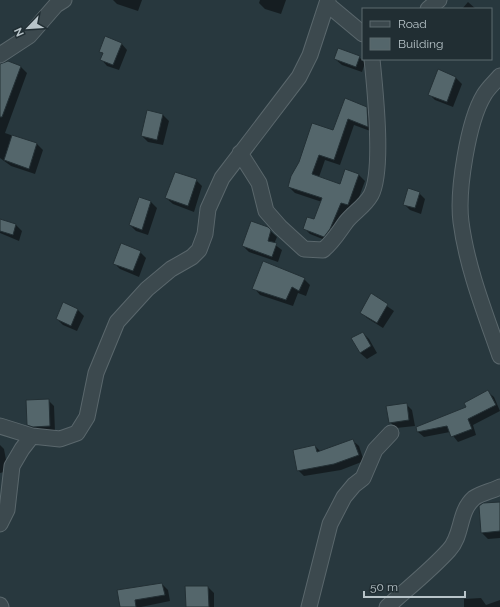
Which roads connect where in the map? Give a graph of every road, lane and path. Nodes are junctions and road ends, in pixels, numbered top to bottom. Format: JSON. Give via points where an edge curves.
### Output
{"nodes":[{"id":1,"x":64,"y":0,"type":"edge"},
{"id":2,"x":439,"y":0,"type":"edge"},
{"id":3,"x":327,"y":2,"type":"edge"},
{"id":4,"x":429,"y":8,"type":"edge"},
{"id":5,"x":362,"y":33,"type":"edge"},
{"id":6,"x":0,"y":55,"type":"edge"},
{"id":7,"x":372,"y":60,"type":"edge"},
{"id":8,"x":500,"y":76,"type":"edge"},
{"id":9,"x":240,"y":153,"type":"junction"},
{"id":10,"x":500,"y":356,"type":"edge"},
{"id":11,"x":0,"y":426,"type":"edge"},
{"id":12,"x":391,"y":433,"type":"dead end"},
{"id":13,"x":32,"y":436,"type":"junction"},
{"id":14,"x":500,"y":487,"type":"edge"},
{"id":15,"x":0,"y":524,"type":"edge"},
{"id":16,"x":309,"y":607,"type":"edge"},
{"id":17,"x":387,"y":607,"type":"edge"}],
"edges":[{"from":1,"to":6,"type":"street","via":[[56,5],[43,23],[29,36]]},
{"from":2,"to":4,"type":"street"},
{"from":3,"to":5,"type":"street"},
{"from":3,"to":9,"type":"street","via":[[310,55],[299,77]]},
{"from":7,"to":9,"type":"street","via":[[376,105],[375,184],[370,196],[346,222],[334,241],[323,250],[304,249],[266,211],[259,183]]},
{"from":8,"to":10,"type":"street","via":[[484,95],[470,131],[462,176],[461,222],[475,284]]},
{"from":9,"to":13,"type":"street","via":[[213,194],[208,209],[206,234],[199,250],[147,289],[117,322],[96,373],[87,417],[76,434],[60,439]]},
{"from":11,"to":13,"type":"street"},
{"from":12,"to":16,"type":"street","via":[[375,450],[363,478],[344,497],[330,524]]},
{"from":13,"to":15,"type":"street","via":[[12,466],[7,510]]},
{"from":14,"to":17,"type":"street","via":[[471,502],[462,516],[458,536],[450,549]]}]}
